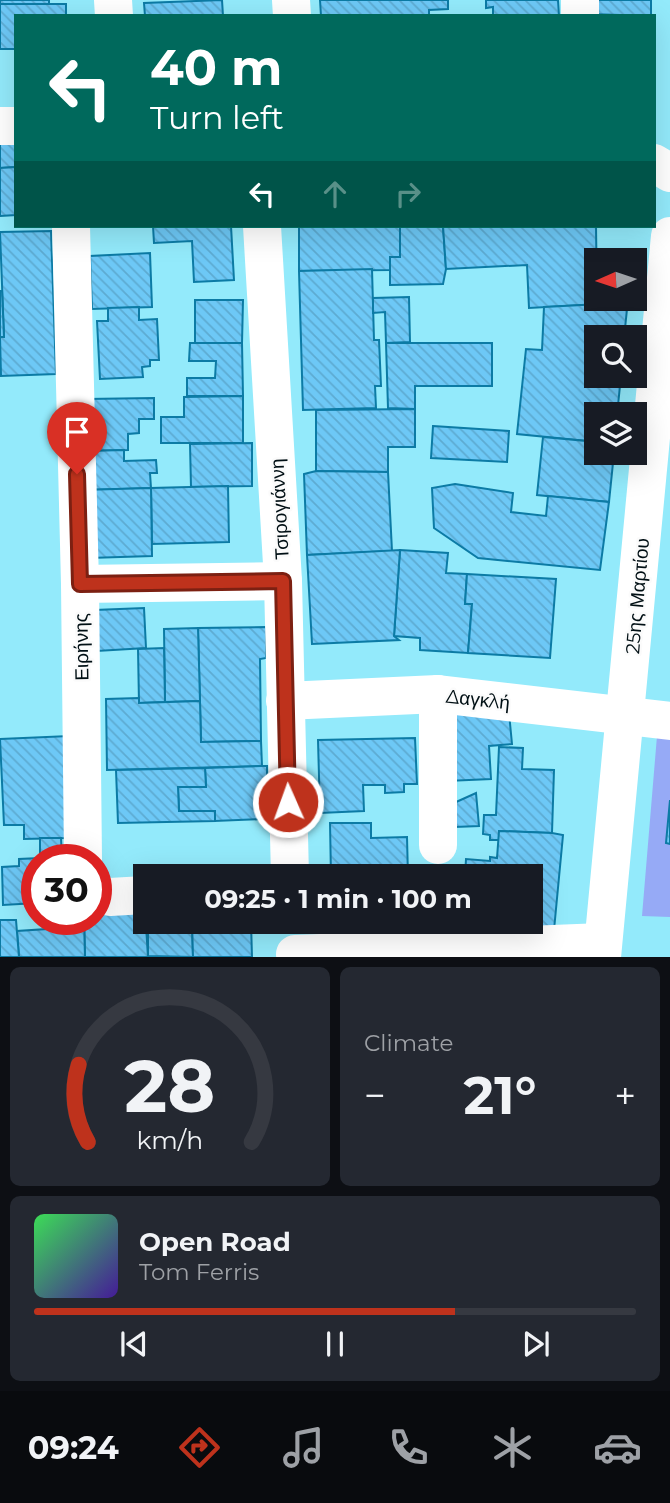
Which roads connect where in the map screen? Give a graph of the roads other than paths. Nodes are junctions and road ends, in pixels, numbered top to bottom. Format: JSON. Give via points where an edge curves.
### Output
{"nodes":[{"id":1,"x":71,"y":228,"type":"edge"},
{"id":2,"x":262,"y":228,"type":"edge"},
{"id":3,"x":670,"y":236,"type":"edge"},
{"id":4,"x":283,"y":581,"type":"junction"},
{"id":5,"x":80,"y":584,"type":"junction"},
{"id":6,"x":438,"y":694,"type":"junction"},
{"id":7,"x":285,"y":701,"type":"junction"},
{"id":8,"x":626,"y":716,"type":"junction"},
{"id":9,"x":670,"y":721,"type":"edge"},
{"id":10,"x":83,"y":844,"type":"edge"},
{"id":11,"x":438,"y":845,"type":"dead end"},
{"id":12,"x":290,"y":864,"type":"edge"},
{"id":13,"x":133,"y":896,"type":"edge"},
{"id":14,"x":112,"y":897,"type":"edge"},
{"id":15,"x":295,"y":944,"type":"edge"},
{"id":16,"x":602,"y":949,"type":"edge"}],
"edges":[{"from":1,"to":5,"type":"street","name":"Ειρήνης"},
{"from":2,"to":4,"type":"street","name":"Τσιρογιάννη"},
{"from":3,"to":8,"type":"street","name":"25ης Μαρτίου"},
{"from":4,"to":5,"type":"street"},
{"from":4,"to":7,"type":"street","name":"Τσιρογιάννη"},
{"from":5,"to":10,"type":"street","name":"Ειρήνης"},
{"from":6,"to":7,"type":"street","name":"Δαγκλή"},
{"from":6,"to":8,"type":"street","name":"Δαγκλή"},
{"from":6,"to":11,"type":"street"},
{"from":7,"to":12,"type":"street","name":"Τσιρογιάννη"},
{"from":8,"to":9,"type":"street","name":"Δαγκλή"},
{"from":8,"to":16,"type":"street","name":"25ης Μαρτίου"},
{"from":13,"to":14,"type":"street"},
{"from":15,"to":16,"type":"street"}]}
